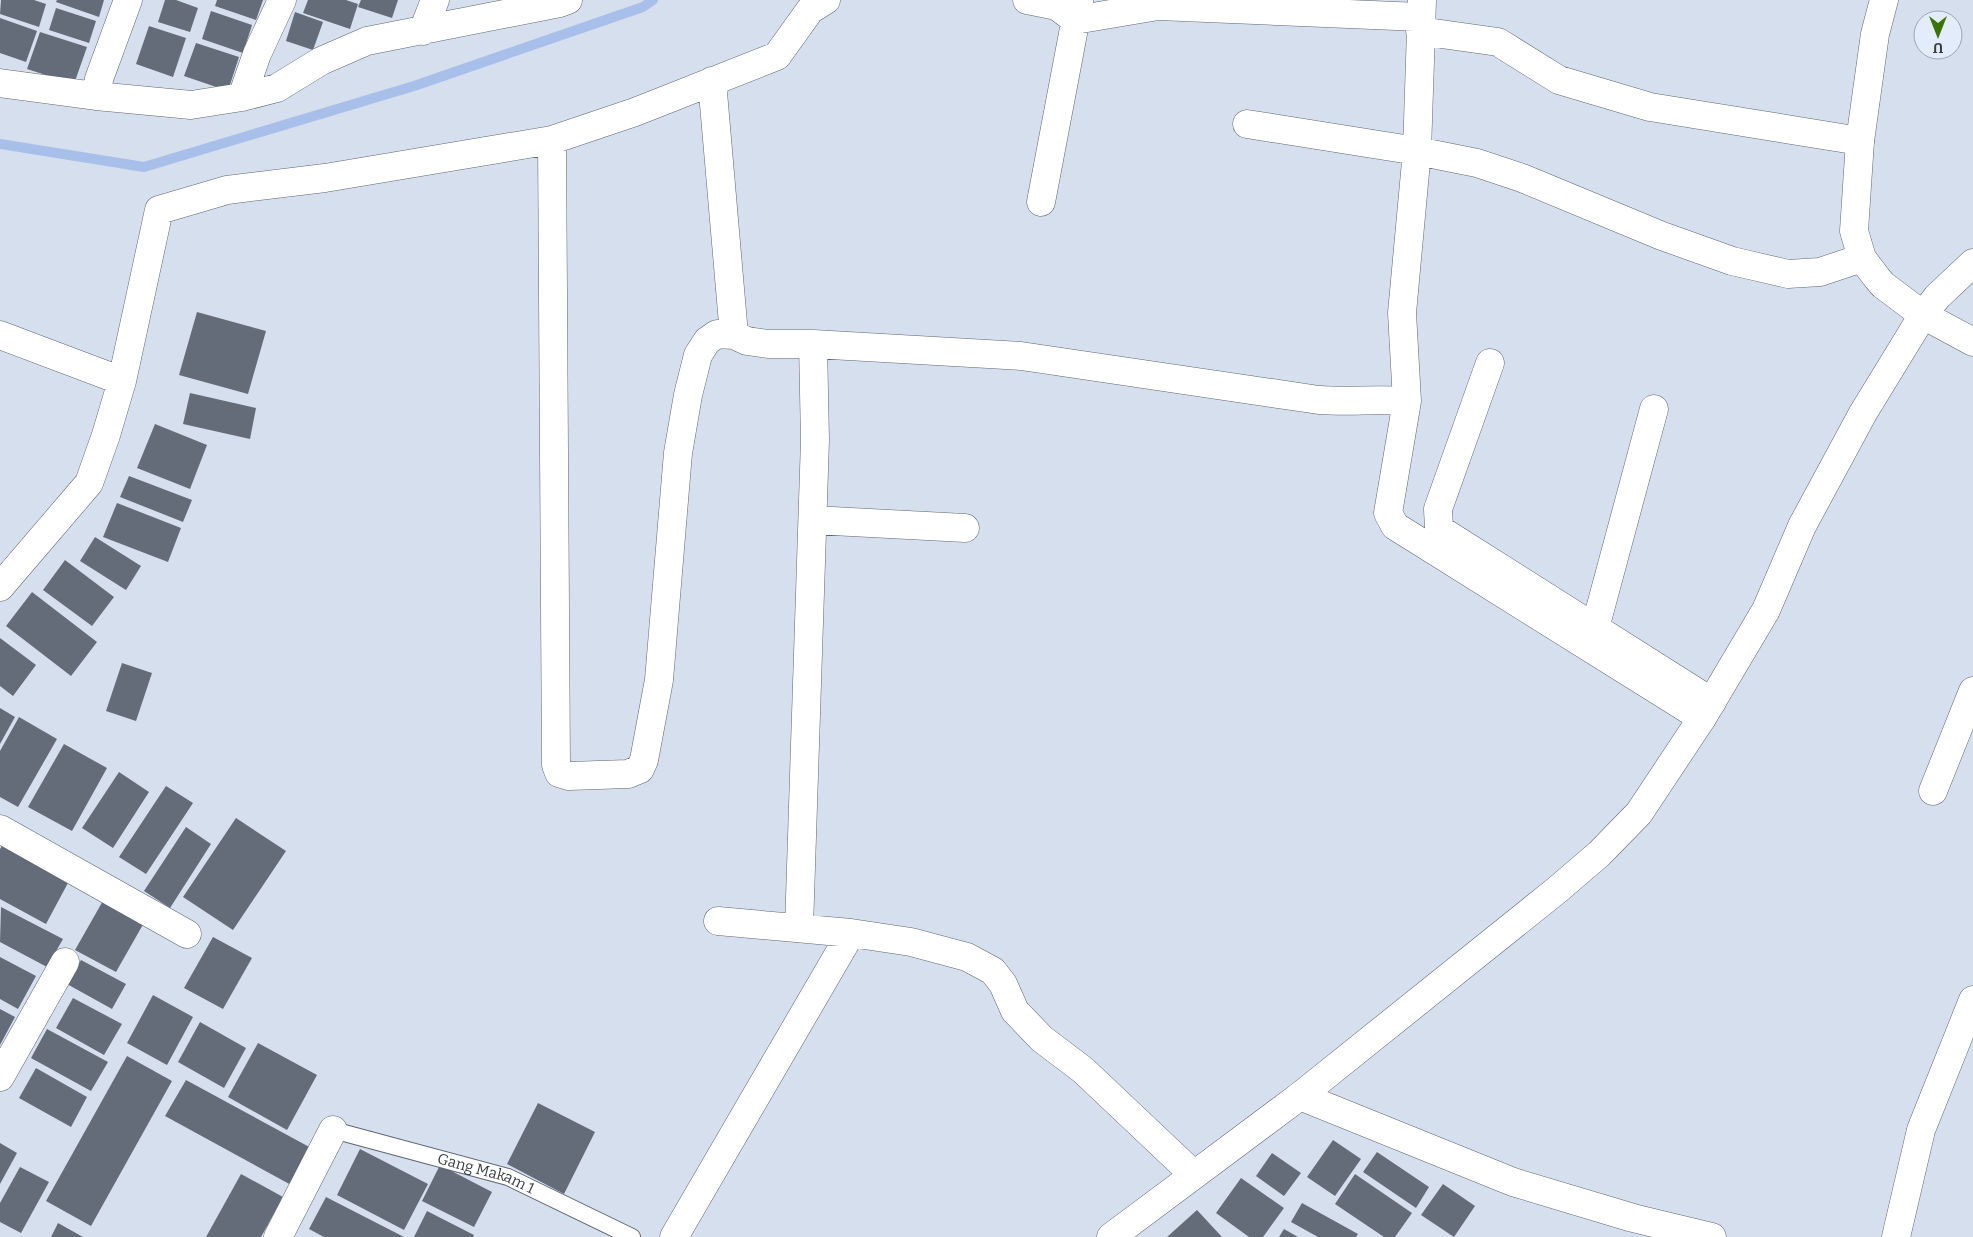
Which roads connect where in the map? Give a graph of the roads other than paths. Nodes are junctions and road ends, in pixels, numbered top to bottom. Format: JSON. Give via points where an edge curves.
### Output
{"nodes":[{"id":1,"x":128,"y":0,"type":"edge"},
{"id":2,"x":282,"y":0,"type":"edge"},
{"id":3,"x":435,"y":0,"type":"edge"},
{"id":4,"x":568,"y":0,"type":"edge"},
{"id":5,"x":826,"y":0,"type":"edge"},
{"id":6,"x":1027,"y":0,"type":"edge"},
{"id":7,"x":1884,"y":0,"type":"edge"},
{"id":8,"x":1077,"y":10,"type":"edge"},
{"id":9,"x":1420,"y":16,"type":"edge"},
{"id":10,"x":423,"y":30,"type":"junction"},
{"id":11,"x":712,"y":81,"type":"junction"},
{"id":12,"x":0,"y":83,"type":"edge"},
{"id":13,"x":96,"y":96,"type":"junction"},
{"id":14,"x":242,"y":97,"type":"junction"},
{"id":15,"x":1247,"y":124,"type":"dead end"},
{"id":16,"x":552,"y":140,"type":"junction"},
{"id":17,"x":1860,"y":141,"type":"junction"},
{"id":18,"x":1417,"y":151,"type":"junction"},
{"id":19,"x":1041,"y":202,"type":"dead end"},
{"id":20,"x":1862,"y":258,"type":"junction"},
{"id":21,"x":1973,"y":263,"type":"edge"},
{"id":22,"x":1923,"y":315,"type":"junction"},
{"id":23,"x":0,"y":335,"type":"edge"},
{"id":24,"x":734,"y":335,"type":"junction"},
{"id":25,"x":1973,"y":342,"type":"edge"},
{"id":26,"x":813,"y":344,"type":"junction"},
{"id":27,"x":1490,"y":363,"type":"dead end"},
{"id":28,"x":122,"y":381,"type":"junction"},
{"id":29,"x":1407,"y":401,"type":"junction"},
{"id":30,"x":1654,"y":409,"type":"dead end"},
{"id":31,"x":813,"y":520,"type":"junction"},
{"id":32,"x":965,"y":528,"type":"dead end"},
{"id":33,"x":0,"y":587,"type":"edge"},
{"id":34,"x":1595,"y":628,"type":"junction"},
{"id":35,"x":1973,"y":691,"type":"edge"},
{"id":36,"x":1707,"y":710,"type":"junction"},
{"id":37,"x":1933,"y":791,"type":"dead end"},
{"id":38,"x":0,"y":829,"type":"edge"},
{"id":39,"x":718,"y":921,"type":"dead end"},
{"id":40,"x":799,"y":928,"type":"junction"},
{"id":41,"x":851,"y":933,"type":"junction"},
{"id":42,"x":187,"y":934,"type":"dead end"},
{"id":43,"x":65,"y":962,"type":"dead end"},
{"id":44,"x":1973,"y":1000,"type":"edge"},
{"id":45,"x":0,"y":1077,"type":"edge"},
{"id":46,"x":1300,"y":1096,"type":"junction"},
{"id":47,"x":333,"y":1130,"type":"joint"},
{"id":48,"x":1193,"y":1174,"type":"junction"},
{"id":49,"x":278,"y":1237,"type":"edge"},
{"id":50,"x":632,"y":1237,"type":"edge"},
{"id":51,"x":674,"y":1237,"type":"edge"},
{"id":52,"x":1111,"y":1237,"type":"edge"},
{"id":53,"x":1712,"y":1237,"type":"edge"},
{"id":54,"x":1896,"y":1237,"type":"edge"}],
"edges":[{"from":1,"to":13,"type":"street","via":[[98,79]]},
{"from":2,"to":14,"type":"street","via":[[257,54]]},
{"from":3,"to":10,"type":"street"},
{"from":4,"to":10,"type":"street"},
{"from":5,"to":11,"type":"street","via":[[810,10],[777,56]]},
{"from":6,"to":8,"type":"street"},
{"from":7,"to":17,"type":"street","via":[[1875,34]]},
{"from":8,"to":9,"type":"street","via":[[1158,6]]},
{"from":8,"to":19,"type":"street"},
{"from":9,"to":17,"type":"street","via":[[1498,42],[1559,80],[1650,107]]},
{"from":9,"to":18,"type":"street"},
{"from":10,"to":14,"type":"street","via":[[367,41],[321,61],[276,88]]},
{"from":11,"to":16,"type":"street"},
{"from":11,"to":24,"type":"street"},
{"from":12,"to":13,"type":"street"},
{"from":13,"to":14,"type":"street","via":[[191,105]]},
{"from":15,"to":18,"type":"street"},
{"from":16,"to":24,"type":"street","via":[[556,765],[560,773],[569,776],[628,774],[640,769],[644,760],[659,680],[678,453],[688,395],[698,355],[707,341],[717,334]]},
{"from":16,"to":28,"type":"street","via":[[325,178],[227,190],[159,210]]},
{"from":17,"to":20,"type":"street","via":[[1854,231]]},
{"from":18,"to":20,"type":"street","via":[[1477,163],[1522,178],[1662,236],[1732,260],[1788,274],[1820,272]]},
{"from":18,"to":29,"type":"street","via":[[1402,313]]},
{"from":20,"to":22,"type":"street","via":[[1883,285]]},
{"from":21,"to":22,"type":"street"},
{"from":22,"to":25,"type":"street"},
{"from":22,"to":36,"type":"street","via":[[1862,413],[1802,526],[1766,610]]},
{"from":23,"to":28,"type":"street"},
{"from":24,"to":26,"type":"street","via":[[768,344]]},
{"from":26,"to":29,"type":"street","via":[[1021,356],[1319,400]]},
{"from":26,"to":31,"type":"street"},
{"from":27,"to":34,"type":"street","via":[[1438,509],[1439,529]]},
{"from":28,"to":33,"type":"street","via":[[89,483]]},
{"from":29,"to":36,"type":"street","via":[[1388,513],[1395,526]]},
{"from":30,"to":34,"type":"street"},
{"from":31,"to":32,"type":"street"},
{"from":31,"to":40,"type":"street"},
{"from":34,"to":36,"type":"street"},
{"from":35,"to":37,"type":"street"},
{"from":36,"to":46,"type":"street","via":[[1639,813],[1599,854]]},
{"from":38,"to":42,"type":"street"},
{"from":39,"to":40,"type":"street"},
{"from":40,"to":41,"type":"street"},
{"from":41,"to":48,"type":"street","via":[[911,942],[967,957],[994,971],[1015,1011],[1042,1039],[1083,1070]]},
{"from":41,"to":51,"type":"street"},
{"from":43,"to":45,"type":"street"},
{"from":44,"to":54,"type":"street","via":[[1922,1130]]},
{"from":46,"to":48,"type":"street"},
{"from":46,"to":53,"type":"street","via":[[1513,1182],[1633,1218]]},
{"from":47,"to":49,"type":"street"},
{"from":47,"to":50,"type":"lane","name":"Gang Makam 1","via":[[508,1177]]},
{"from":48,"to":52,"type":"street"}]}
